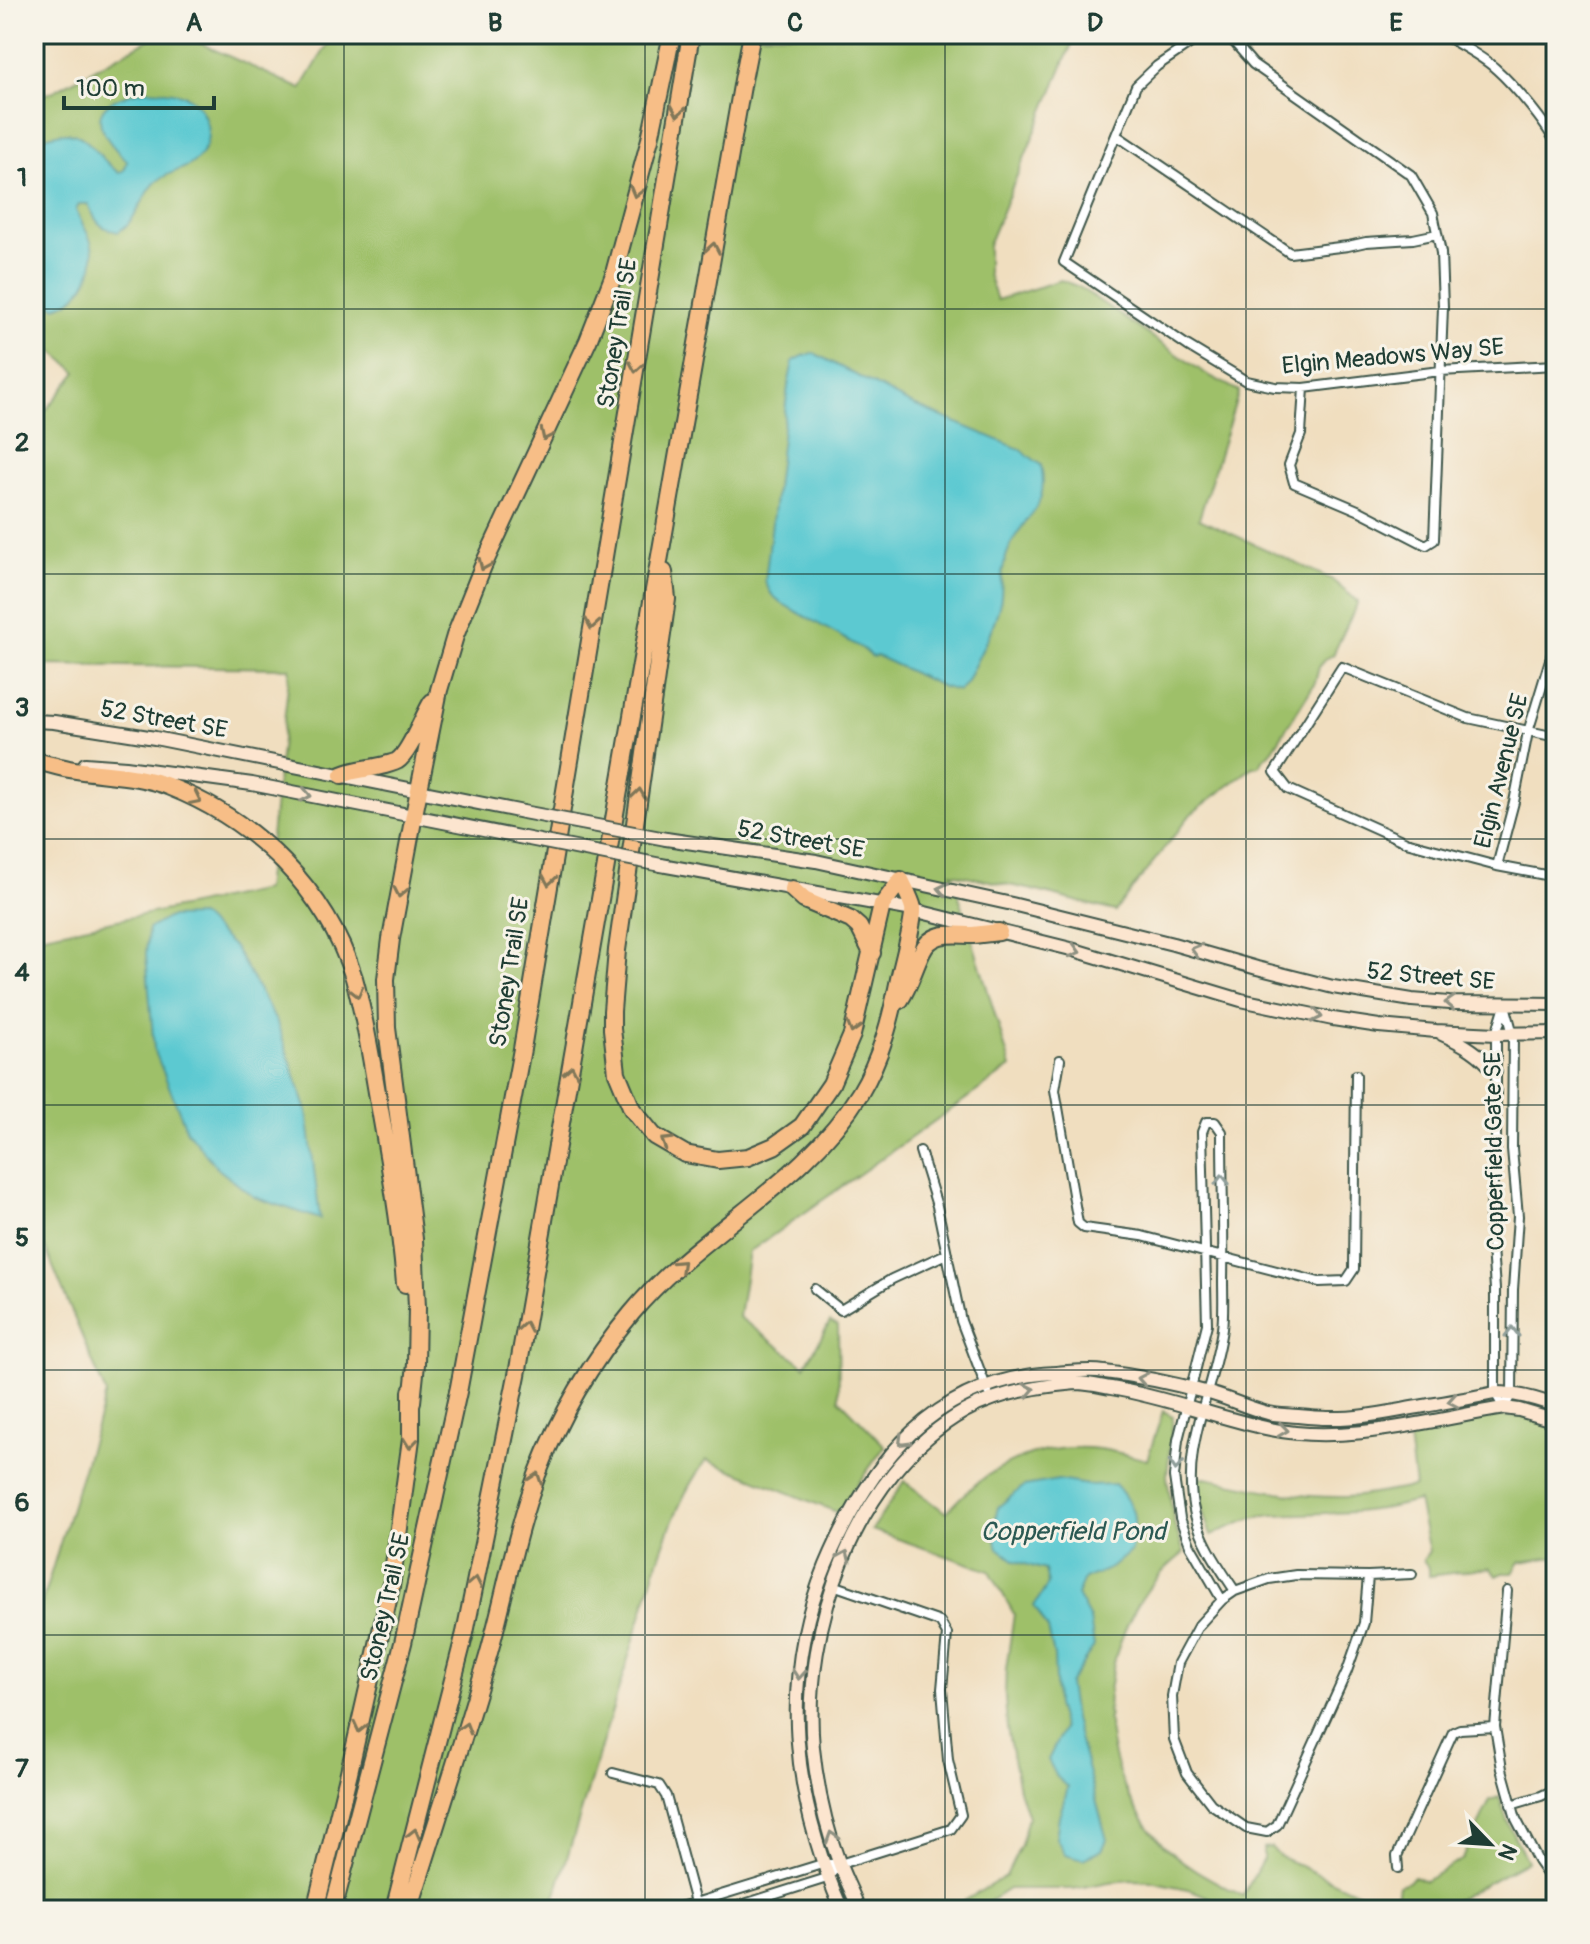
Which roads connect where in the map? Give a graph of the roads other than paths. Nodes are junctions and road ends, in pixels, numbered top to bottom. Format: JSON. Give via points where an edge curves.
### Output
{"nodes":[{"id":1,"x":672,"y":34,"type":"edge"},
{"id":2,"x":691,"y":34,"type":"edge"},
{"id":3,"x":752,"y":34,"type":"edge"},
{"id":4,"x":1204,"y":34,"type":"edge"},
{"id":5,"x":1227,"y":34,"type":"edge"},
{"id":6,"x":1442,"y":34,"type":"edge"},
{"id":7,"x":1116,"y":135,"type":"junction"},
{"id":8,"x":1556,"y":144,"type":"edge"},
{"id":9,"x":1437,"y":234,"type":"junction"},
{"id":10,"x":1556,"y":365,"type":"edge"},
{"id":11,"x":1440,"y":371,"type":"junction"},
{"id":12,"x":1304,"y":388,"type":"junction"},
{"id":13,"x":661,"y":553,"type":"junction"},
{"id":14,"x":1556,"y":640,"type":"edge"},
{"id":15,"x":439,"y":690,"type":"junction"},
{"id":16,"x":34,"y":721,"type":"edge"},
{"id":17,"x":1528,"y":732,"type":"junction"},
{"id":18,"x":1556,"y":737,"type":"edge"},
{"id":19,"x":37,"y":761,"type":"edge"},
{"id":20,"x":342,"y":775,"type":"junction"},
{"id":21,"x":419,"y":790,"type":"junction"},
{"id":22,"x":414,"y":815,"type":"junction"},
{"id":23,"x":1497,"y":866,"type":"junction"},
{"id":24,"x":1556,"y":877,"type":"edge"},
{"id":25,"x":901,"y":880,"type":"junction"},
{"id":26,"x":792,"y":889,"type":"junction"},
{"id":27,"x":882,"y":905,"type":"junction"},
{"id":28,"x":913,"y":910,"type":"junction"},
{"id":29,"x":999,"y":932,"type":"junction"},
{"id":30,"x":872,"y":953,"type":"junction"},
{"id":31,"x":1556,"y":1004,"type":"edge"},
{"id":32,"x":1505,"y":1005,"type":"junction"},
{"id":33,"x":893,"y":1011,"type":"junction"},
{"id":34,"x":1436,"y":1031,"type":"junction"},
{"id":35,"x":1556,"y":1033,"type":"edge"},
{"id":36,"x":1496,"y":1034,"type":"junction"},
{"id":37,"x":1513,"y":1034,"type":"junction"},
{"id":38,"x":1060,"y":1060,"type":"dead end"},
{"id":39,"x":1495,"y":1072,"type":"junction"},
{"id":40,"x":1356,"y":1075,"type":"dead end"},
{"id":41,"x":920,"y":1151,"type":"dead end"},
{"id":42,"x":1206,"y":1252,"type":"junction"},
{"id":43,"x":946,"y":1254,"type":"junction"},
{"id":44,"x":1223,"y":1258,"type":"junction"},
{"id":45,"x":815,"y":1289,"type":"dead end"},
{"id":46,"x":985,"y":1385,"type":"junction"},
{"id":47,"x":1191,"y":1389,"type":"junction"},
{"id":48,"x":1207,"y":1392,"type":"junction"},
{"id":49,"x":1495,"y":1393,"type":"junction"},
{"id":50,"x":1512,"y":1393,"type":"junction"},
{"id":51,"x":991,"y":1400,"type":"junction"},
{"id":52,"x":412,"y":1402,"type":"junction"},
{"id":53,"x":1187,"y":1406,"type":"junction"},
{"id":54,"x":1556,"y":1406,"type":"edge"},
{"id":55,"x":1504,"y":1408,"type":"junction"},
{"id":56,"x":1202,"y":1410,"type":"junction"},
{"id":57,"x":1359,"y":1416,"type":"junction"},
{"id":58,"x":1556,"y":1421,"type":"edge"},
{"id":59,"x":1362,"y":1431,"type":"junction"},
{"id":60,"x":1412,"y":1574,"type":"dead end"},
{"id":61,"x":1368,"y":1576,"type":"junction"},
{"id":62,"x":833,"y":1585,"type":"junction"},
{"id":63,"x":1235,"y":1591,"type":"junction"},
{"id":64,"x":1507,"y":1591,"type":"dead end"},
{"id":65,"x":1222,"y":1600,"type":"junction"},
{"id":66,"x":797,"y":1725,"type":"junction"},
{"id":67,"x":811,"y":1726,"type":"junction"},
{"id":68,"x":1495,"y":1727,"type":"junction"},
{"id":69,"x":613,"y":1773,"type":"dead end"},
{"id":70,"x":1556,"y":1789,"type":"edge"},
{"id":71,"x":1511,"y":1805,"type":"junction"},
{"id":72,"x":822,"y":1864,"type":"junction"},
{"id":73,"x":840,"y":1864,"type":"junction"},
{"id":74,"x":1398,"y":1868,"type":"dead end"},
{"id":75,"x":827,"y":1878,"type":"junction"},
{"id":76,"x":1556,"y":1887,"type":"edge"},
{"id":77,"x":696,"y":1906,"type":"edge"},
{"id":78,"x":315,"y":1910,"type":"edge"},
{"id":79,"x":333,"y":1910,"type":"edge"},
{"id":80,"x":394,"y":1910,"type":"edge"},
{"id":81,"x":409,"y":1910,"type":"edge"},
{"id":82,"x":666,"y":1910,"type":"edge"},
{"id":83,"x":725,"y":1910,"type":"edge"},
{"id":84,"x":842,"y":1910,"type":"edge"},
{"id":85,"x":859,"y":1910,"type":"edge"}],
"edges":[{"from":1,"to":15,"type":"highway","one_way":true,"via":[[613,277],[483,566]]},
{"from":2,"to":79,"type":"highway","name":"Stoney Trail SE","one_way":true,"via":[[522,1049],[459,1387],[403,1643]]},
{"from":13,"to":3,"type":"highway","one_way":true},
{"from":4,"to":7,"type":"street","name":"Elgin Meadows Way SE","via":[[1136,86]]},
{"from":5,"to":9,"type":"street","via":[[1253,64],[1411,175],[1433,213]]},
{"from":6,"to":8,"type":"street","via":[[1495,67]]},
{"from":7,"to":9,"type":"street","via":[[1290,253]]},
{"from":7,"to":12,"type":"street","name":"Elgin Meadows Way SE","via":[[1064,262],[1246,381]]},
{"from":9,"to":11,"type":"street","via":[[1443,307]]},
{"from":10,"to":11,"type":"street","name":"Elgin Meadows Way SE"},
{"from":11,"to":12,"type":"street","name":"Elgin Meadows Way SE"},
{"from":11,"to":12,"type":"street","via":[[1434,540],[1426,545],[1294,483],[1289,465],[1301,434]]},
{"from":30,"to":13,"type":"highway","one_way":true,"via":[[852,1035],[831,1084],[802,1126],[774,1146],[748,1157],[718,1160],[685,1154],[654,1136],[632,1109],[617,1073],[612,1011],[667,599]]},
{"from":80,"to":13,"type":"highway","one_way":true,"via":[[465,1633],[517,1375]]},
{"from":14,"to":17,"type":"street","name":"Elgin Avenue SE"},
{"from":15,"to":20,"type":"highway","via":[[403,755],[380,767]]},
{"from":15,"to":21,"type":"highway"},
{"from":16,"to":20,"type":"main road","name":"52 Street SE","via":[[155,738]]},
{"from":17,"to":18,"type":"street"},
{"from":17,"to":23,"type":"street","name":"Elgin Avenue SE"},
{"from":17,"to":23,"type":"street","via":[[1468,718],[1342,667],[1275,772],[1288,789],[1406,842]]},
{"from":19,"to":22,"type":"main road","name":"52 Street SE","one_way":true,"via":[[252,784]]},
{"from":19,"to":52,"type":"highway","one_way":true,"via":[[169,786],[220,811],[294,872],[337,935],[365,1022],[391,1165],[402,1241]]},
{"from":20,"to":21,"type":"main road","name":"52 Street SE"},
{"from":21,"to":22,"type":"highway"},
{"from":21,"to":25,"type":"main road","name":"52 Street SE","bridge":true},
{"from":22,"to":26,"type":"main road","name":"52 Street SE","bridge":true},
{"from":22,"to":52,"type":"highway","one_way":true,"via":[[386,979],[387,1028],[414,1239]]},
{"from":23,"to":24,"type":"street"},
{"from":25,"to":27,"type":"highway"},
{"from":25,"to":28,"type":"highway"},
{"from":32,"to":25,"type":"main road","name":"52 Street SE","one_way":true,"via":[[1412,1000],[1333,987],[1077,919]]},
{"from":26,"to":27,"type":"main road","name":"52 Street SE"},
{"from":26,"to":30,"type":"highway","via":[[804,900],[851,920]]},
{"from":27,"to":28,"type":"main road","name":"52 Street SE"},
{"from":27,"to":30,"type":"highway"},
{"from":28,"to":29,"type":"main road","name":"52 Street SE"},
{"from":28,"to":33,"type":"highway"},
{"from":29,"to":33,"type":"highway","via":[[942,935],[929,941]]},
{"from":29,"to":34,"type":"main road","name":"52 Street SE","one_way":true,"via":[[1241,1000],[1333,1019]]},
{"from":31,"to":32,"type":"main road","name":"52 Street SE"},
{"from":32,"to":36,"type":"street","name":"Copperfield Gate SE"},
{"from":32,"to":37,"type":"street","name":"Copperfield Gate SE"},
{"from":81,"to":33,"type":"highway","one_way":true,"via":[[521,1528],[554,1434],[590,1368],[632,1312],[680,1263],[821,1145],[842,1120],[880,1052]]},
{"from":34,"to":36,"type":"main road","name":"52 Street SE"},
{"from":34,"to":39,"type":"main road","via":[[1469,1046]]},
{"from":35,"to":37,"type":"main road","name":"52 Street SE"},
{"from":36,"to":37,"type":"main road","name":"52 Street SE"},
{"from":36,"to":39,"type":"street","name":"Copperfield Gate SE"},
{"from":50,"to":37,"type":"street","name":"Copperfield Gate SE","one_way":true,"via":[[1518,1216],[1512,1149]]},
{"from":38,"to":42,"type":"street","via":[[1055,1090],[1078,1223]]},
{"from":39,"to":49,"type":"street","name":"Copperfield Gate SE","via":[[1490,1220]]},
{"from":40,"to":44,"type":"street","via":[[1354,1269],[1346,1281],[1319,1282]]},
{"from":41,"to":43,"type":"street"},
{"from":42,"to":44,"type":"street"},
{"from":44,"to":42,"type":"street","one_way":true,"via":[[1222,1132],[1215,1122],[1206,1122],[1202,1132]]},
{"from":42,"to":47,"type":"street","via":[[1207,1324]]},
{"from":43,"to":45,"type":"street","via":[[841,1310]]},
{"from":43,"to":46,"type":"street","via":[[961,1321]]},
{"from":44,"to":48,"type":"street","via":[[1222,1328]]},
{"from":47,"to":46,"type":"main road","one_way":true,"via":[[1101,1371],[1020,1376]]},
{"from":46,"to":51,"type":"street"},
{"from":46,"to":66,"type":"main road","one_way":true,"via":[[926,1418],[898,1446],[854,1507],[820,1580],[805,1631]]},
{"from":47,"to":48,"type":"main road"},
{"from":47,"to":53,"type":"street"},
{"from":48,"to":56,"type":"street"},
{"from":48,"to":57,"type":"main road","via":[[1268,1413]]},
{"from":49,"to":50,"type":"main road"},
{"from":49,"to":55,"type":"street"},
{"from":49,"to":57,"type":"main road","one_way":true},
{"from":50,"to":54,"type":"main road"},
{"from":50,"to":55,"type":"street","name":"Copperfield Gate SE"},
{"from":51,"to":53,"type":"main road","one_way":true,"via":[[1027,1389],[1080,1383]]},
{"from":62,"to":51,"type":"main road","one_way":true,"via":[[865,1513],[894,1470],[943,1425]]},
{"from":52,"to":78,"type":"highway","one_way":true,"via":[[391,1587]]},
{"from":53,"to":56,"type":"main road"},
{"from":53,"to":65,"type":"street","one_way":true,"via":[[1174,1477],[1180,1518]]},
{"from":55,"to":58,"type":"main road"},
{"from":55,"to":59,"type":"main road"},
{"from":56,"to":59,"type":"main road","one_way":true,"via":[[1272,1429]]},
{"from":56,"to":63,"type":"street","via":[[1189,1477],[1195,1516]]},
{"from":57,"to":59,"type":"main road"},
{"from":60,"to":61,"type":"street"},
{"from":61,"to":63,"type":"street","via":[[1296,1575]]},
{"from":61,"to":65,"type":"street","via":[[1364,1623],[1347,1671],[1277,1825],[1267,1832],[1246,1828],[1211,1804],[1187,1773],[1174,1739],[1172,1696],[1178,1663],[1198,1626]]},
{"from":62,"to":67,"type":"main road","via":[[820,1634]]},
{"from":62,"to":73,"type":"street","via":[[940,1622],[947,1634],[942,1689],[948,1760],[961,1815],[951,1829]]},
{"from":63,"to":65,"type":"street"},
{"from":64,"to":68,"type":"street"},
{"from":66,"to":67,"type":"main road"},
{"from":66,"to":72,"type":"main road","via":[[801,1778]]},
{"from":73,"to":67,"type":"main road","one_way":true,"via":[[817,1781]]},
{"from":68,"to":71,"type":"street"},
{"from":68,"to":74,"type":"street","via":[[1453,1732],[1397,1856]]},
{"from":69,"to":77,"type":"street","via":[[659,1785],[666,1796]]},
{"from":70,"to":71,"type":"street"},
{"from":71,"to":76,"type":"street"},
{"from":72,"to":73,"type":"street"},
{"from":72,"to":75,"type":"main road"},
{"from":72,"to":77,"type":"street"},
{"from":73,"to":75,"type":"street"},
{"from":73,"to":85,"type":"main road"},
{"from":75,"to":83,"type":"street"},
{"from":75,"to":84,"type":"main road"},
{"from":77,"to":82,"type":"street"}]}
